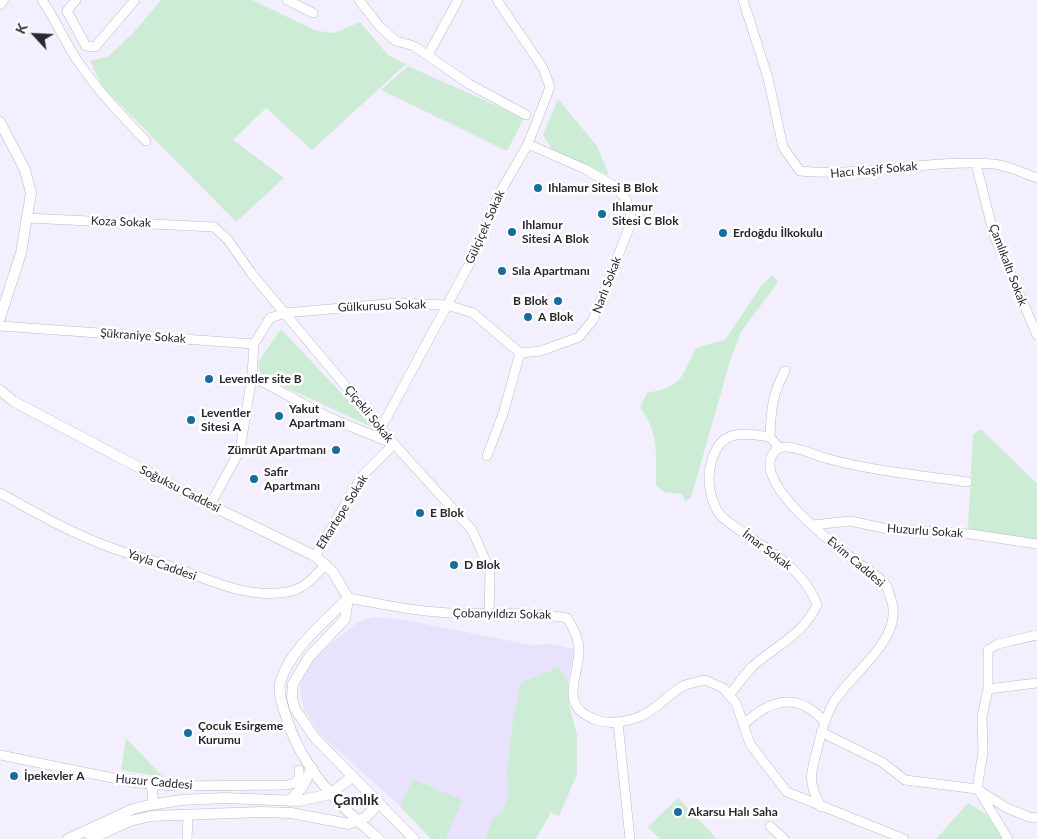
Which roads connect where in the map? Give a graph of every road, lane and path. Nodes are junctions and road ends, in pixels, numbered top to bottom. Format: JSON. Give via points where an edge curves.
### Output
{"nodes":[{"id":1,"x":3,"y":0,"type":"edge"},
{"id":2,"x":42,"y":0,"type":"edge"},
{"id":3,"x":76,"y":0,"type":"edge"},
{"id":4,"x":134,"y":0,"type":"edge"},
{"id":5,"x":288,"y":0,"type":"edge"},
{"id":6,"x":358,"y":0,"type":"edge"},
{"id":7,"x":458,"y":0,"type":"edge"},
{"id":8,"x":497,"y":0,"type":"edge"},
{"id":9,"x":743,"y":0,"type":"edge"},
{"id":10,"x":0,"y":4,"type":"edge"},
{"id":11,"x":313,"y":13,"type":"dead end"},
{"id":12,"x":428,"y":55,"type":"junction"},
{"id":13,"x":526,"y":115,"type":"dead end"},
{"id":14,"x":0,"y":122,"type":"edge"},
{"id":15,"x":146,"y":141,"type":"dead end"},
{"id":16,"x":528,"y":144,"type":"junction"},
{"id":17,"x":976,"y":164,"type":"junction"},
{"id":18,"x":1037,"y":178,"type":"edge"},
{"id":19,"x":28,"y":218,"type":"junction"},
{"id":20,"x":214,"y":228,"type":"joint"},
{"id":21,"x":447,"y":305,"type":"junction"},
{"id":22,"x":285,"y":313,"type":"junction"},
{"id":23,"x":0,"y":318,"type":"edge"},
{"id":24,"x":0,"y":326,"type":"edge"},
{"id":25,"x":1037,"y":335,"type":"edge"},
{"id":26,"x":254,"y":344,"type":"junction"},
{"id":27,"x":520,"y":353,"type":"junction"},
{"id":28,"x":784,"y":371,"type":"dead end"},
{"id":29,"x":252,"y":376,"type":"junction"},
{"id":30,"x":0,"y":390,"type":"edge"},
{"id":31,"x":381,"y":428,"type":"junction"},
{"id":32,"x":770,"y":437,"type":"junction"},
{"id":33,"x":394,"y":444,"type":"junction"},
{"id":34,"x":779,"y":448,"type":"junction"},
{"id":35,"x":487,"y":456,"type":"dead end"},
{"id":36,"x":967,"y":482,"type":"dead end"},
{"id":37,"x":0,"y":493,"type":"edge"},
{"id":38,"x":210,"y":505,"type":"junction"},
{"id":39,"x":812,"y":525,"type":"junction"},
{"id":40,"x":1037,"y":544,"type":"edge"},
{"id":41,"x":315,"y":556,"type":"junction"},
{"id":42,"x":326,"y":564,"type":"junction"},
{"id":43,"x":348,"y":598,"type":"junction"},
{"id":44,"x":489,"y":615,"type":"junction"},
{"id":45,"x":1037,"y":635,"type":"edge"},
{"id":46,"x":1037,"y":683,"type":"edge"},
{"id":47,"x":988,"y":689,"type":"junction"},
{"id":48,"x":729,"y":695,"type":"junction"},
{"id":49,"x":824,"y":721,"type":"junction"},
{"id":50,"x":618,"y":723,"type":"junction"},
{"id":51,"x":744,"y":724,"type":"junction"},
{"id":52,"x":821,"y":732,"type":"junction"},
{"id":53,"x":0,"y":755,"type":"edge"},
{"id":54,"x":312,"y":768,"type":"junction"},
{"id":55,"x":299,"y":770,"type":"dead end"},
{"id":56,"x":352,"y":776,"type":"junction"},
{"id":57,"x":152,"y":784,"type":"junction"},
{"id":58,"x":977,"y":789,"type":"junction"},
{"id":59,"x":330,"y":794,"type":"junction"},
{"id":60,"x":290,"y":801,"type":"junction"},
{"id":61,"x":379,"y":803,"type":"junction"},
{"id":62,"x":153,"y":804,"type":"junction"},
{"id":63,"x":822,"y":807,"type":"junction"},
{"id":64,"x":188,"y":815,"type":"junction"},
{"id":65,"x":1037,"y":818,"type":"edge"},
{"id":66,"x":357,"y":821,"type":"junction"},
{"id":67,"x":770,"y":826,"type":"dead end"},
{"id":68,"x":113,"y":829,"type":"junction"},
{"id":69,"x":68,"y":839,"type":"edge"},
{"id":70,"x":90,"y":839,"type":"edge"},
{"id":71,"x":94,"y":839,"type":"edge"},
{"id":72,"x":186,"y":839,"type":"edge"},
{"id":73,"x":380,"y":839,"type":"edge"},
{"id":74,"x":414,"y":839,"type":"edge"},
{"id":75,"x":630,"y":839,"type":"edge"},
{"id":76,"x":784,"y":839,"type":"edge"},
{"id":77,"x":904,"y":839,"type":"edge"},
{"id":78,"x":1008,"y":839,"type":"edge"}],
"edges":[{"from":1,"to":10,"type":"street"},
{"from":2,"to":15,"type":"street","via":[[78,61],[105,98]]},
{"from":3,"to":4,"type":"street","via":[[67,11],[86,46],[95,46]]},
{"from":5,"to":11,"type":"street"},
{"from":6,"to":12,"type":"street","via":[[396,41],[414,46]]},
{"from":7,"to":12,"type":"street"},
{"from":8,"to":16,"type":"street","name":"Gülçiçek Sokak","via":[[543,68],[550,87]]},
{"from":9,"to":17,"type":"street","name":"Hacı Kaşif Sokak","via":[[766,70],[783,147],[800,171],[830,174]]},
{"from":12,"to":13,"type":"street","via":[[469,84]]},
{"from":14,"to":19,"type":"street","via":[[25,170],[31,193]]},
{"from":16,"to":21,"type":"street","name":"Gülçiçek Sokak","via":[[498,196],[473,257]]},
{"from":16,"to":27,"type":"street","name":"Narlı Sokak","via":[[613,185],[626,199],[632,220],[593,320],[579,337],[541,351]]},
{"from":17,"to":18,"type":"street","name":"Hacı Kaşif Sokak","via":[[995,164]]},
{"from":17,"to":25,"type":"street","name":"Çamlıkaltı Sokak","via":[[994,235]]},
{"from":19,"to":20,"type":"street","name":"Koza Sokak"},
{"from":19,"to":23,"type":"street","via":[[21,253]]},
{"from":20,"to":22,"type":"street","name":"Çiçekli Sokak","via":[[228,240]]},
{"from":21,"to":22,"type":"street","name":"Gülkurusu Sokak","via":[[398,303]]},
{"from":21,"to":27,"type":"street","name":"Gülkurusu Sokak","via":[[473,313]]},
{"from":21,"to":31,"type":"street","name":"Gülçiçek Sokak"},
{"from":22,"to":26,"type":"street","name":"Gülkurusu Sokak","via":[[270,318]]},
{"from":22,"to":31,"type":"street","name":"Çiçekli Sokak"},
{"from":24,"to":26,"type":"street","name":"Şükraniye Sokak"},
{"from":26,"to":29,"type":"street"},
{"from":27,"to":35,"type":"street"},
{"from":28,"to":32,"type":"street","via":[[775,389]]},
{"from":29,"to":33,"type":"street","via":[[328,417]]},
{"from":29,"to":38,"type":"street","via":[[240,450]]},
{"from":30,"to":38,"type":"street","name":"Soğuksu Caddesi","via":[[14,401]]},
{"from":31,"to":33,"type":"street","name":"Çiçekli Sokak"},
{"from":32,"to":34,"type":"street"},
{"from":32,"to":48,"type":"street","name":"İmar Sokak","via":[[730,435],[720,442],[712,459],[709,487],[719,513],[773,552],[802,578],[812,590],[817,605],[799,631],[751,668]]},
{"from":33,"to":41,"type":"street","name":"Efkartepe Sokak","via":[[362,476]]},
{"from":33,"to":44,"type":"street","name":"Çiçekli Sokak","via":[[472,530],[490,571]]},
{"from":34,"to":36,"type":"street","via":[[792,448],[826,459],[877,469]]},
{"from":34,"to":39,"type":"street","name":"Evim Caddesi","via":[[770,458],[769,468],[775,484]]},
{"from":37,"to":42,"type":"street","name":"Yayla Caddesi","via":[[49,521],[111,548],[223,587],[288,592],[306,586]]},
{"from":38,"to":41,"type":"street","name":"Soğuksu Caddesi"},
{"from":39,"to":40,"type":"street","name":"Huzurlu Sokak","via":[[850,521],[888,529],[971,534]]},
{"from":39,"to":49,"type":"street","name":"Evim Caddesi","via":[[886,584],[894,617],[888,634],[834,702]]},
{"from":41,"to":42,"type":"street","name":"Soğuksu Caddesi"},
{"from":42,"to":43,"type":"street","name":"Soğuksu Caddesi"},
{"from":43,"to":44,"type":"street","name":"Çobanyıldızı Sokak","via":[[435,612]]},
{"from":43,"to":54,"type":"street","via":[[298,649],[280,681],[288,724]]},
{"from":43,"to":56,"type":"street","via":[[346,619],[309,657],[293,684],[292,698],[295,709],[315,738]]},
{"from":44,"to":50,"type":"street","name":"Çobanyıldızı Sokak","via":[[542,613],[567,618],[574,628],[579,650],[573,681],[574,702],[583,715]]},
{"from":45,"to":47,"type":"street","via":[[998,644],[988,650]]},
{"from":46,"to":47,"type":"street"},
{"from":47,"to":58,"type":"street","via":[[982,717],[983,752]]},
{"from":48,"to":50,"type":"street","name":"Çobanyıldızı Sokak","via":[[723,688],[705,680],[683,686],[658,707],[640,717]]},
{"from":48,"to":51,"type":"street","name":"Çobanyıldızı Sokak","via":[[736,703]]},
{"from":49,"to":51,"type":"street","via":[[812,708],[799,703],[781,703],[760,708]]},
{"from":49,"to":52,"type":"street","name":"Evim Caddesi"},
{"from":50,"to":75,"type":"street"},
{"from":51,"to":63,"type":"street","name":"Çobanyıldızı Sokak","via":[[750,744],[787,792]]},
{"from":52,"to":58,"type":"street","via":[[882,762],[905,780]]},
{"from":52,"to":63,"type":"street","name":"Evim Caddesi","via":[[810,778],[813,792]]},
{"from":53,"to":57,"type":"street","name":"Huzur Caddesi"},
{"from":54,"to":59,"type":"street"},
{"from":54,"to":60,"type":"street"},
{"from":55,"to":57,"type":"street","name":"Huzur Caddesi","via":[[295,783],[282,786]]},
{"from":56,"to":59,"type":"street"},
{"from":56,"to":61,"type":"street"},
{"from":57,"to":62,"type":"street"},
{"from":58,"to":65,"type":"street","via":[[1007,808],[1029,818]]},
{"from":58,"to":78,"type":"street"},
{"from":59,"to":60,"type":"street","name":"Huzur Caddesi"},
{"from":59,"to":66,"type":"street"},
{"from":60,"to":62,"type":"street","name":"Huzur Caddesi","via":[[225,798]]},
{"from":61,"to":66,"type":"street","via":[[366,817]]},
{"from":61,"to":74,"type":"street"},
{"from":62,"to":69,"type":"street","name":"Huzur Caddesi","via":[[133,808]]},
{"from":63,"to":77,"type":"street"},
{"from":64,"to":66,"type":"street","via":[[291,813],[344,824]]},
{"from":64,"to":68,"type":"street","via":[[151,816]]},
{"from":64,"to":72,"type":"street"},
{"from":66,"to":73,"type":"street"},
{"from":67,"to":76,"type":"street"},
{"from":68,"to":70,"type":"street"},
{"from":68,"to":71,"type":"street"}]}
